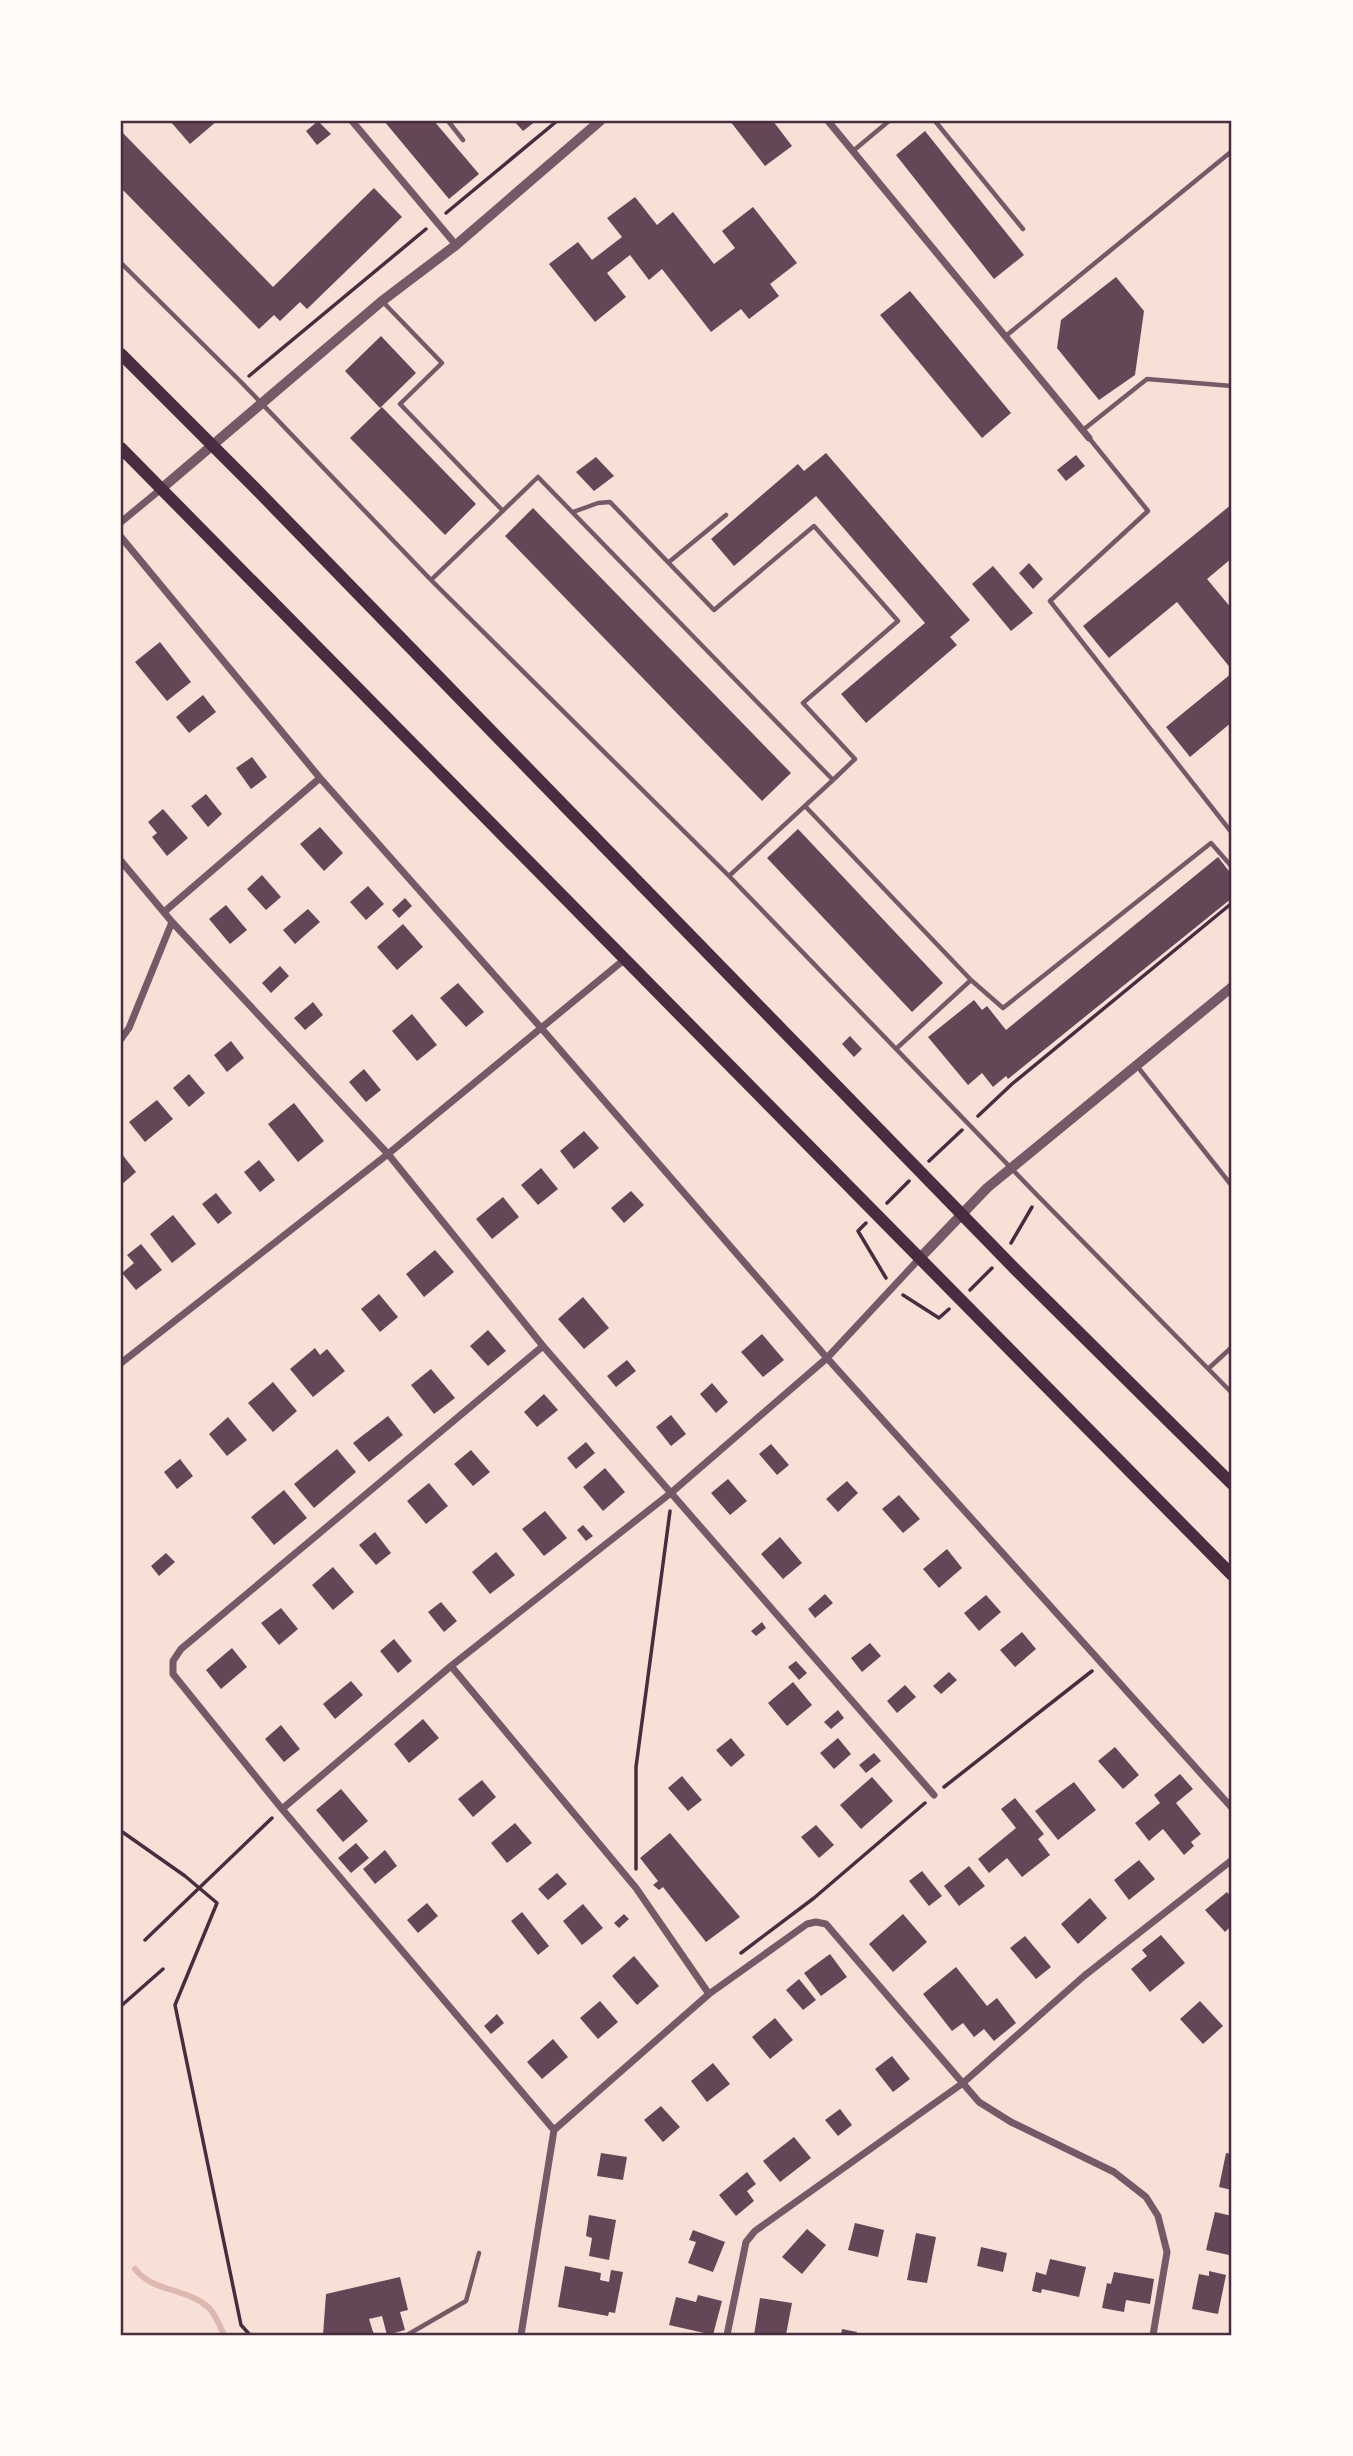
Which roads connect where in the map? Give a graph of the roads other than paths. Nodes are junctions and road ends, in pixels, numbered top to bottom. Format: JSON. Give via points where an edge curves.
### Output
{"nodes":[{"id":1,"x":352,"y":121,"type":"edge"},
{"id":2,"x":448,"y":121,"type":"edge"},
{"id":3,"x":600,"y":121,"type":"edge"},
{"id":4,"x":828,"y":121,"type":"edge"},
{"id":5,"x":889,"y":121,"type":"edge"},
{"id":6,"x":936,"y":121,"type":"edge"},
{"id":7,"x":463,"y":140,"type":"dead end"},
{"id":8,"x":853,"y":151,"type":"junction"},
{"id":9,"x":1232,"y":151,"type":"edge"},
{"id":10,"x":1023,"y":229,"type":"dead end"},
{"id":11,"x":457,"y":245,"type":"junction"},
{"id":12,"x":121,"y":263,"type":"edge"},
{"id":13,"x":382,"y":301,"type":"junction"},
{"id":14,"x":1007,"y":335,"type":"junction"},
{"id":15,"x":121,"y":354,"type":"edge"},
{"id":16,"x":1232,"y":386,"type":"edge"},
{"id":17,"x":262,"y":403,"type":"junction"},
{"id":18,"x":1083,"y":430,"type":"junction"},
{"id":19,"x":1089,"y":438,"type":"joint"},
{"id":20,"x":213,"y":447,"type":"junction"},
{"id":21,"x":121,"y":448,"type":"edge"},
{"id":22,"x":161,"y":489,"type":"junction"},
{"id":23,"x":503,"y":511,"type":"junction"},
{"id":24,"x":573,"y":512,"type":"junction"},
{"id":25,"x":726,"y":515,"type":"dead end"},
{"id":26,"x":121,"y":522,"type":"edge"},
{"id":27,"x":121,"y":537,"type":"edge"},
{"id":28,"x":669,"y":562,"type":"junction"},
{"id":29,"x":431,"y":580,"type":"junction"},
{"id":30,"x":320,"y":778,"type":"junction"},
{"id":31,"x":833,"y":780,"type":"junction"},
{"id":32,"x":805,"y":806,"type":"junction"},
{"id":33,"x":1232,"y":833,"type":"edge"},
{"id":34,"x":121,"y":861,"type":"edge"},
{"id":35,"x":1232,"y":867,"type":"edge"},
{"id":36,"x":729,"y":876,"type":"junction"},
{"id":37,"x":164,"y":912,"type":"junction"},
{"id":38,"x":172,"y":922,"type":"junction"},
{"id":39,"x":625,"y":959,"type":"junction"},
{"id":40,"x":971,"y":980,"type":"junction"},
{"id":41,"x":1232,"y":987,"type":"edge"},
{"id":42,"x":542,"y":1029,"type":"junction"},
{"id":43,"x":121,"y":1039,"type":"edge"},
{"id":44,"x":897,"y":1049,"type":"junction"},
{"id":45,"x":1136,"y":1066,"type":"junction"},
{"id":46,"x":388,"y":1154,"type":"junction"},
{"id":47,"x":1012,"y":1168,"type":"junction"},
{"id":48,"x":1232,"y":1186,"type":"edge"},
{"id":49,"x":962,"y":1214,"type":"junction"},
{"id":50,"x":920,"y":1258,"type":"junction"},
{"id":51,"x":543,"y":1346,"type":"junction"},
{"id":52,"x":1232,"y":1348,"type":"edge"},
{"id":53,"x":827,"y":1358,"type":"junction"},
{"id":54,"x":121,"y":1363,"type":"edge"},
{"id":55,"x":1209,"y":1368,"type":"junction"},
{"id":56,"x":1232,"y":1393,"type":"edge"},
{"id":57,"x":1232,"y":1484,"type":"edge"},
{"id":58,"x":672,"y":1492,"type":"junction"},
{"id":59,"x":1232,"y":1575,"type":"edge"},
{"id":60,"x":451,"y":1666,"type":"junction"},
{"id":61,"x":934,"y":1795,"type":"road end"},
{"id":62,"x":1232,"y":1808,"type":"edge"},
{"id":63,"x":282,"y":1809,"type":"junction"},
{"id":64,"x":1232,"y":1860,"type":"edge"},
{"id":65,"x":709,"y":1994,"type":"junction"},
{"id":66,"x":963,"y":2083,"type":"junction"},
{"id":67,"x":554,"y":2130,"type":"junction"},
{"id":68,"x":479,"y":2253,"type":"dead end"},
{"id":69,"x":407,"y":2335,"type":"edge"},
{"id":70,"x":521,"y":2335,"type":"edge"},
{"id":71,"x":727,"y":2335,"type":"edge"},
{"id":72,"x":1153,"y":2335,"type":"edge"}],
"edges":[{"from":1,"to":11,"type":"street"},
{"from":2,"to":7,"type":"lane"},
{"from":3,"to":11,"type":"street"},
{"from":4,"to":8,"type":"street"},
{"from":5,"to":8,"type":"lane"},
{"from":6,"to":10,"type":"lane"},
{"from":8,"to":14,"type":"street"},
{"from":9,"to":14,"type":"lane"},
{"from":11,"to":13,"type":"street"},
{"from":12,"to":17,"type":"lane"},
{"from":13,"to":17,"type":"street"},
{"from":13,"to":23,"type":"lane","via":[[442,363],[400,404]]},
{"from":14,"to":18,"type":"street"},
{"from":15,"to":20,"type":"main road"},
{"from":16,"to":18,"type":"lane","via":[[1147,379]]},
{"from":17,"to":20,"type":"street"},
{"from":17,"to":29,"type":"lane"},
{"from":18,"to":19,"type":"street"},
{"from":19,"to":33,"type":"lane","via":[[1148,511],[1050,601]]},
{"from":20,"to":22,"type":"street"},
{"from":20,"to":49,"type":"main road"},
{"from":21,"to":22,"type":"main road"},
{"from":22,"to":26,"type":"street"},
{"from":22,"to":39,"type":"main road"},
{"from":23,"to":24,"type":"lane","via":[[538,477]]},
{"from":23,"to":29,"type":"lane"},
{"from":24,"to":28,"type":"lane","via":[[610,502]]},
{"from":24,"to":31,"type":"lane"},
{"from":25,"to":28,"type":"lane"},
{"from":27,"to":30,"type":"street"},
{"from":28,"to":31,"type":"lane","via":[[714,610],[814,526],[898,621],[803,703],[855,759]]},
{"from":29,"to":36,"type":"lane"},
{"from":30,"to":37,"type":"street"},
{"from":30,"to":42,"type":"street"},
{"from":31,"to":32,"type":"lane"},
{"from":32,"to":36,"type":"lane"},
{"from":32,"to":40,"type":"lane"},
{"from":34,"to":37,"type":"street"},
{"from":35,"to":40,"type":"lane","via":[[1211,843],[1003,1008]]},
{"from":36,"to":44,"type":"lane"},
{"from":37,"to":38,"type":"street"},
{"from":38,"to":43,"type":"street"},
{"from":38,"to":46,"type":"street"},
{"from":39,"to":42,"type":"street"},
{"from":39,"to":50,"type":"main road"},
{"from":40,"to":44,"type":"lane"},
{"from":41,"to":45,"type":"street"},
{"from":42,"to":46,"type":"street"},
{"from":42,"to":53,"type":"street"},
{"from":44,"to":47,"type":"lane"},
{"from":45,"to":47,"type":"street"},
{"from":45,"to":48,"type":"lane"},
{"from":46,"to":51,"type":"street"},
{"from":46,"to":54,"type":"street"},
{"from":47,"to":49,"type":"street"},
{"from":47,"to":55,"type":"lane"},
{"from":49,"to":50,"type":"street"},
{"from":49,"to":57,"type":"main road"},
{"from":50,"to":53,"type":"street"},
{"from":50,"to":59,"type":"main road"},
{"from":51,"to":58,"type":"street"},
{"from":51,"to":63,"type":"street","via":[[181,1649],[173,1661],[173,1674]]},
{"from":52,"to":55,"type":"lane"},
{"from":53,"to":58,"type":"street"},
{"from":53,"to":62,"type":"street"},
{"from":55,"to":56,"type":"lane"},
{"from":58,"to":60,"type":"street"},
{"from":58,"to":61,"type":"street"},
{"from":60,"to":63,"type":"street"},
{"from":60,"to":65,"type":"street","via":[[636,1888]]},
{"from":63,"to":67,"type":"street"},
{"from":64,"to":66,"type":"street","via":[[1084,1976]]},
{"from":65,"to":66,"type":"street","via":[[807,1924],[825,1924]]},
{"from":65,"to":67,"type":"street"},
{"from":66,"to":71,"type":"street","via":[[755,2231],[746,2242]]},
{"from":66,"to":72,"type":"street","via":[[979,2102],[1114,2172],[1146,2197],[1158,2216],[1167,2252]]},
{"from":67,"to":70,"type":"street"},
{"from":68,"to":69,"type":"lane","via":[[466,2301]]}]}
